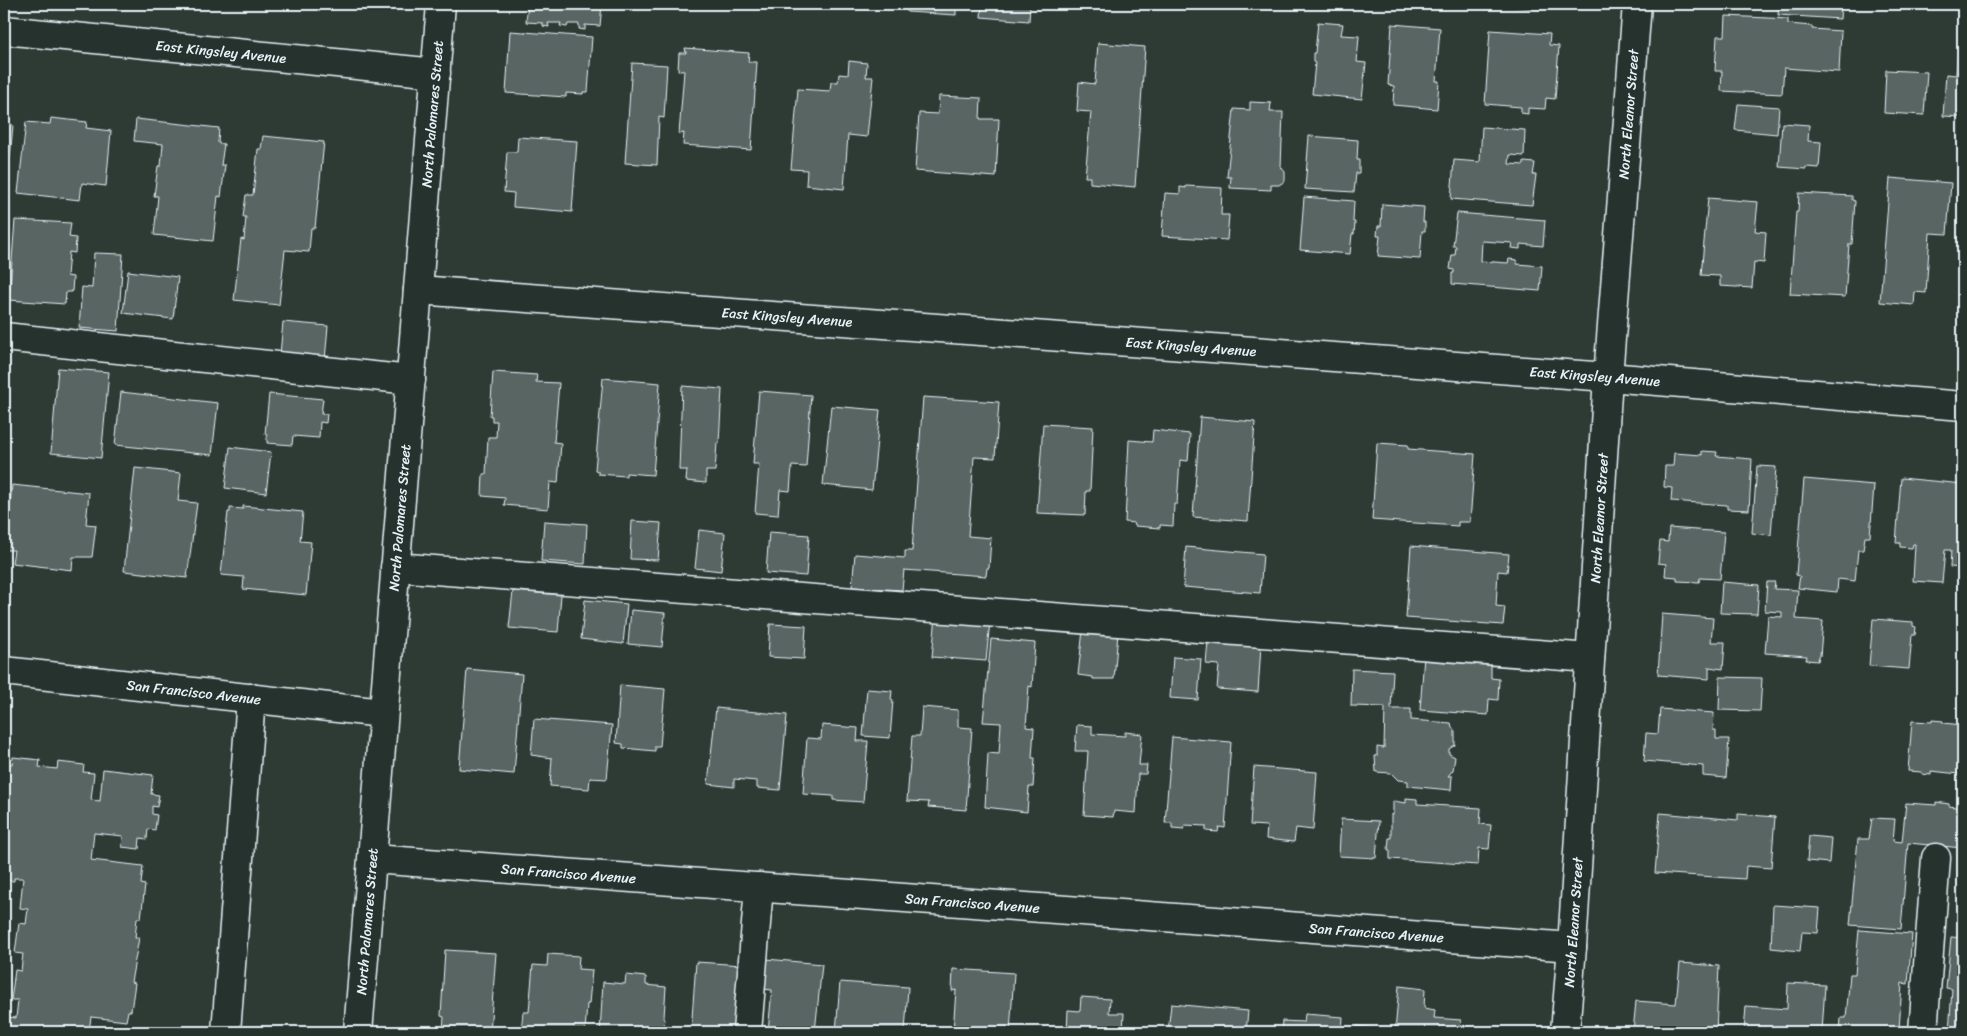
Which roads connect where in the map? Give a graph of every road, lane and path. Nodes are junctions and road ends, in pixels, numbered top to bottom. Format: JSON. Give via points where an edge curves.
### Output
{"nodes":[{"id":1,"x":441,"y":4,"type":"edge"},
{"id":2,"x":1637,"y":4,"type":"edge"},
{"id":3,"x":4,"y":30,"type":"edge"},
{"id":4,"x":436,"y":73,"type":"junction"},
{"id":5,"x":418,"y":290,"type":"junction"},
{"id":6,"x":4,"y":336,"type":"edge"},
{"id":7,"x":1608,"y":377,"type":"junction"},
{"id":8,"x":411,"y":380,"type":"junction"},
{"id":9,"x":1963,"y":406,"type":"edge"},
{"id":10,"x":395,"y":567,"type":"junction"},
{"id":11,"x":1590,"y":658,"type":"junction"},
{"id":12,"x":4,"y":671,"type":"edge"},
{"id":13,"x":251,"y":698,"type":"junction"},
{"id":14,"x":383,"y":712,"type":"junction"},
{"id":15,"x":1936,"y":858,"type":"dead end"},
{"id":16,"x":373,"y":859,"type":"junction"},
{"id":17,"x":759,"y":886,"type":"junction"},
{"id":18,"x":1572,"y":947,"type":"junction"},
{"id":19,"x":226,"y":1032,"type":"edge"},
{"id":20,"x":358,"y":1032,"type":"edge"},
{"id":21,"x":747,"y":1032,"type":"edge"},
{"id":22,"x":1565,"y":1032,"type":"edge"},
{"id":23,"x":1923,"y":1032,"type":"edge"}],
"edges":[{"from":1,"to":4,"type":"street","name":"North Palomares Street"},
{"from":2,"to":7,"type":"street","name":"North Eleanor Street"},
{"from":3,"to":4,"type":"street","name":"East Kingsley Avenue"},
{"from":4,"to":5,"type":"street","name":"North Palomares Street"},
{"from":5,"to":7,"type":"street","name":"East Kingsley Avenue"},
{"from":5,"to":8,"type":"street","name":"North Palomares Street"},
{"from":6,"to":8,"type":"street"},
{"from":7,"to":9,"type":"street","name":"East Kingsley Avenue"},
{"from":7,"to":11,"type":"street","name":"North Eleanor Street"},
{"from":8,"to":10,"type":"street","name":"North Palomares Street"},
{"from":10,"to":11,"type":"street"},
{"from":10,"to":14,"type":"street","name":"North Palomares Street"},
{"from":11,"to":18,"type":"street","name":"North Eleanor Street"},
{"from":12,"to":13,"type":"street","name":"San Francisco Avenue"},
{"from":13,"to":14,"type":"street","name":"San Francisco Avenue"},
{"from":13,"to":19,"type":"street"},
{"from":14,"to":16,"type":"street","name":"North Palomares Street"},
{"from":15,"to":23,"type":"street"},
{"from":16,"to":17,"type":"street","name":"San Francisco Avenue"},
{"from":16,"to":20,"type":"street","name":"North Palomares Street"},
{"from":17,"to":18,"type":"street","name":"San Francisco Avenue"},
{"from":17,"to":21,"type":"street"},
{"from":18,"to":22,"type":"street","name":"North Eleanor Street"}]}
